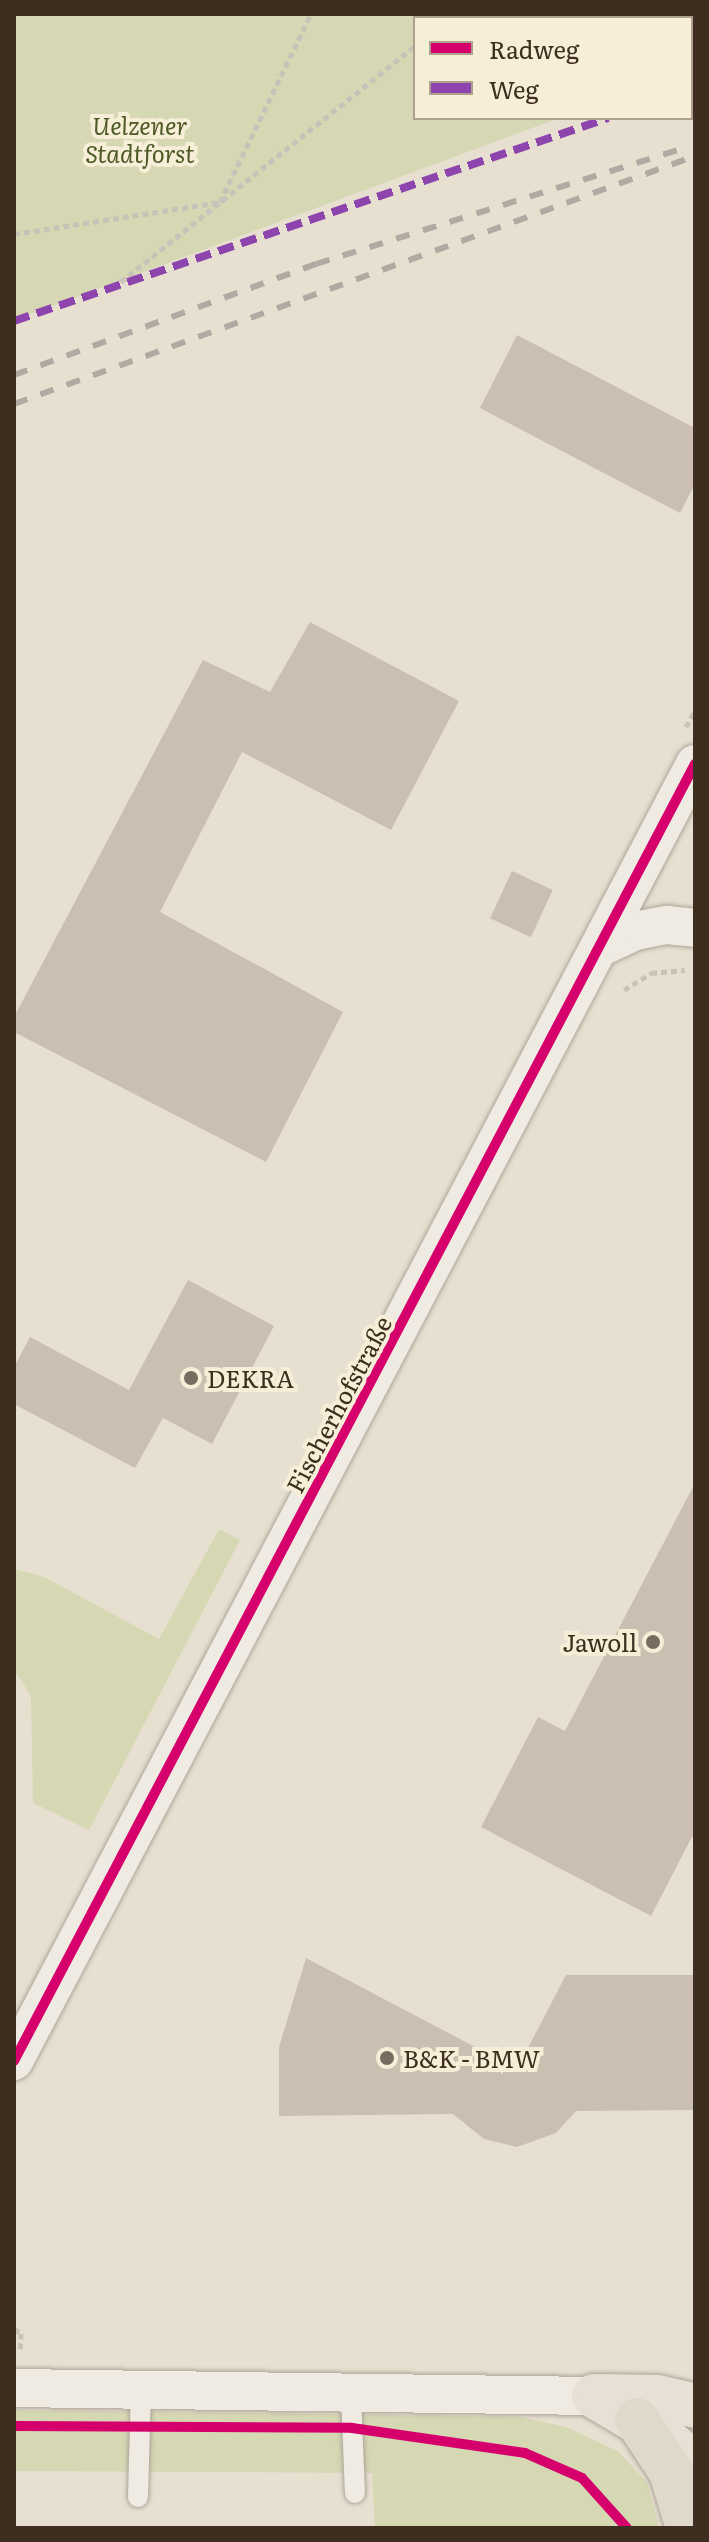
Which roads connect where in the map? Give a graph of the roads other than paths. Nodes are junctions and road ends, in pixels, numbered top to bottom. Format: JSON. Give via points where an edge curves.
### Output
{"nodes":[{"id":1,"x":695,"y":764,"type":"edge"},
{"id":2,"x":695,"y":928,"type":"edge"},
{"id":3,"x":601,"y":947,"type":"junction"},
{"id":4,"x":14,"y":2061,"type":"edge"},
{"id":5,"x":14,"y":2388,"type":"edge"},
{"id":6,"x":141,"y":2391,"type":"junction"},
{"id":7,"x":351,"y":2395,"type":"junction"},
{"id":8,"x":594,"y":2396,"type":"junction"},
{"id":9,"x":695,"y":2406,"type":"edge"},
{"id":10,"x":637,"y":2420,"type":"junction"},
{"id":11,"x":695,"y":2464,"type":"edge"},
{"id":12,"x":355,"y":2493,"type":"dead end"},
{"id":13,"x":138,"y":2497,"type":"dead end"},
{"id":14,"x":688,"y":2528,"type":"edge"}],
"edges":[{"from":1,"to":3,"type":"street","name":"Fischerhofstraße"},
{"from":2,"to":3,"type":"street","via":[[667,925],[635,931]]},
{"from":3,"to":4,"type":"street","name":"Fischerhofstraße"},
{"from":5,"to":6,"type":"street"},
{"from":6,"to":7,"type":"street"},
{"from":6,"to":13,"type":"lane"},
{"from":7,"to":8,"type":"street"},
{"from":7,"to":12,"type":"lane"},
{"from":8,"to":9,"type":"main road","via":[[657,2397]]},
{"from":8,"to":10,"type":"main road"},
{"from":10,"to":11,"type":"main road"},
{"from":10,"to":14,"type":"highway","via":[[671,2472]]}]}
